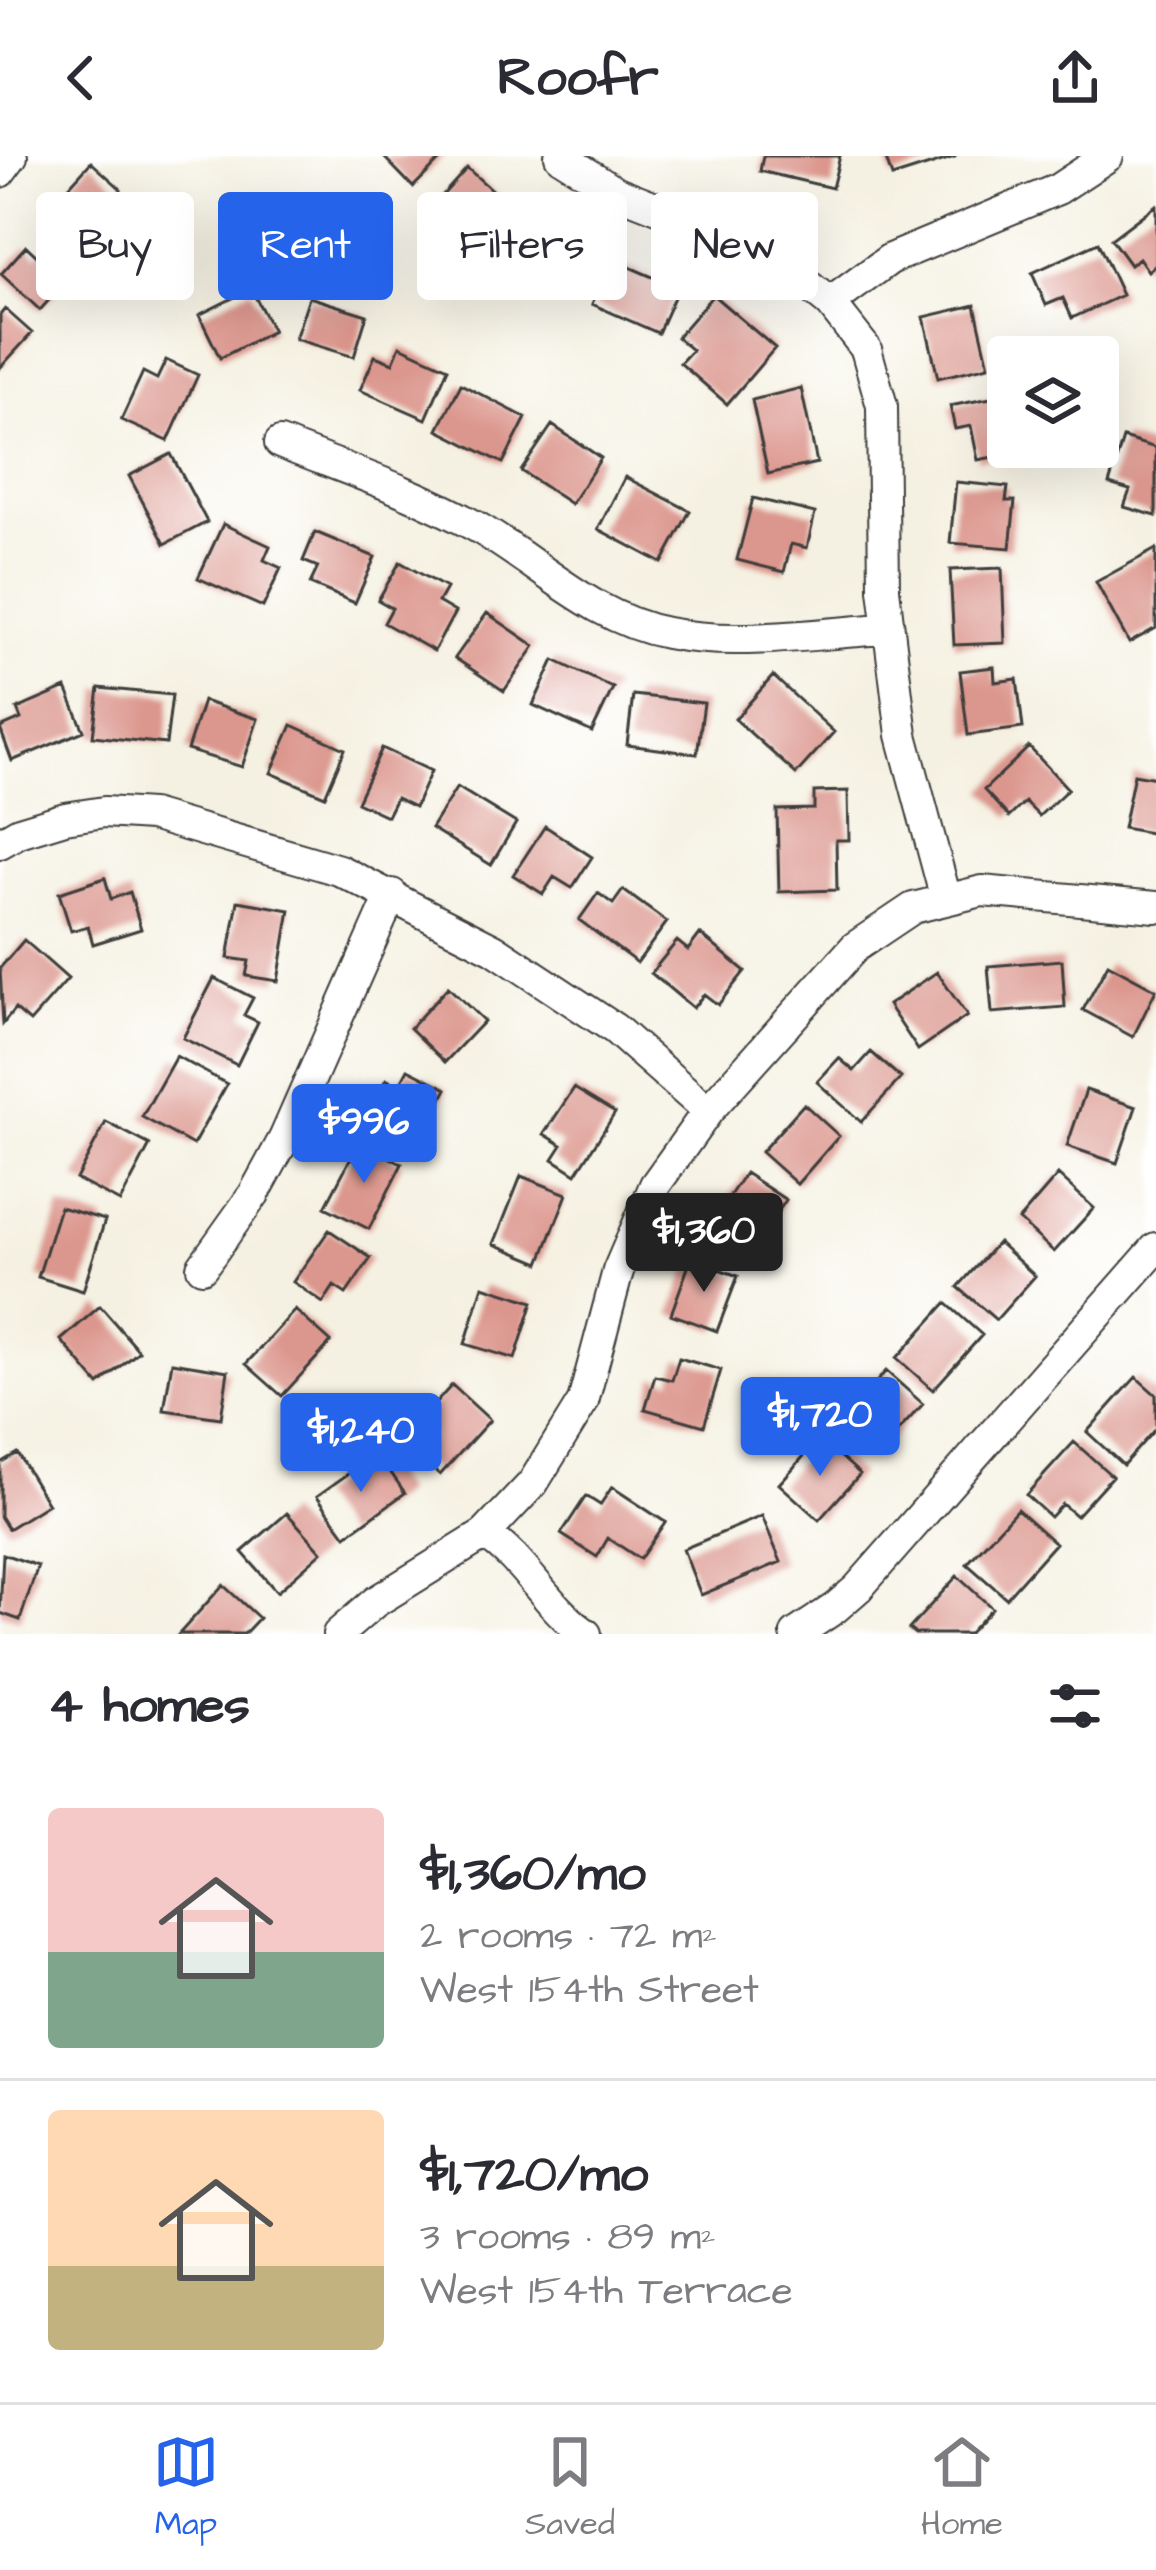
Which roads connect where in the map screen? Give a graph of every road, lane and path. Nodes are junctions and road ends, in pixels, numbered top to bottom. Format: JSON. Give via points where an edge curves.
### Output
{"nodes":[{"id":1,"x":12,"y":156,"type":"edge"},
{"id":2,"x":560,"y":156,"type":"edge"},
{"id":3,"x":1108,"y":156,"type":"edge"},
{"id":4,"x":0,"y":172,"type":"edge"},
{"id":5,"x":830,"y":303,"type":"junction"},
{"id":6,"x":280,"y":443,"type":"dead end"},
{"id":7,"x":887,"y":629,"type":"junction"},
{"id":8,"x":0,"y":843,"type":"edge"},
{"id":9,"x":392,"y":895,"type":"junction"},
{"id":10,"x":946,"y":899,"type":"junction"},
{"id":11,"x":1156,"y":907,"type":"edge"},
{"id":12,"x":708,"y":1111,"type":"junction"},
{"id":13,"x":1156,"y":1247,"type":"edge"},
{"id":14,"x":202,"y":1268,"type":"dead end"},
{"id":15,"x":485,"y":1534,"type":"junction"},
{"id":16,"x":338,"y":1634,"type":"edge"},
{"id":17,"x":586,"y":1634,"type":"edge"},
{"id":18,"x":796,"y":1634,"type":"edge"}],
"edges":[{"from":1,"to":4,"type":"street"},
{"from":2,"to":5,"type":"street","via":[[617,192],[756,244]]},
{"from":3,"to":5,"type":"street","via":[[1058,189],[890,259]]},
{"from":5,"to":7,"type":"street","via":[[866,349],[882,406]]},
{"from":6,"to":7,"type":"street","via":[[477,527],[621,620],[715,639]]},
{"from":7,"to":10,"type":"street","via":[[910,770]]},
{"from":8,"to":9,"type":"street","via":[[65,818],[151,815],[339,870]]},
{"from":9,"to":12,"type":"street","via":[[494,949],[615,1029]]},
{"from":9,"to":14,"type":"street","via":[[284,1139]]},
{"from":10,"to":11,"type":"street","via":[[982,891]]},
{"from":10,"to":12,"type":"street","via":[[913,908],[855,947]]},
{"from":12,"to":15,"type":"street","via":[[634,1228],[583,1402],[533,1483]]},
{"from":13,"to":18,"type":"street","via":[[858,1588]]},
{"from":15,"to":16,"type":"street"},
{"from":15,"to":17,"type":"street"}]}
